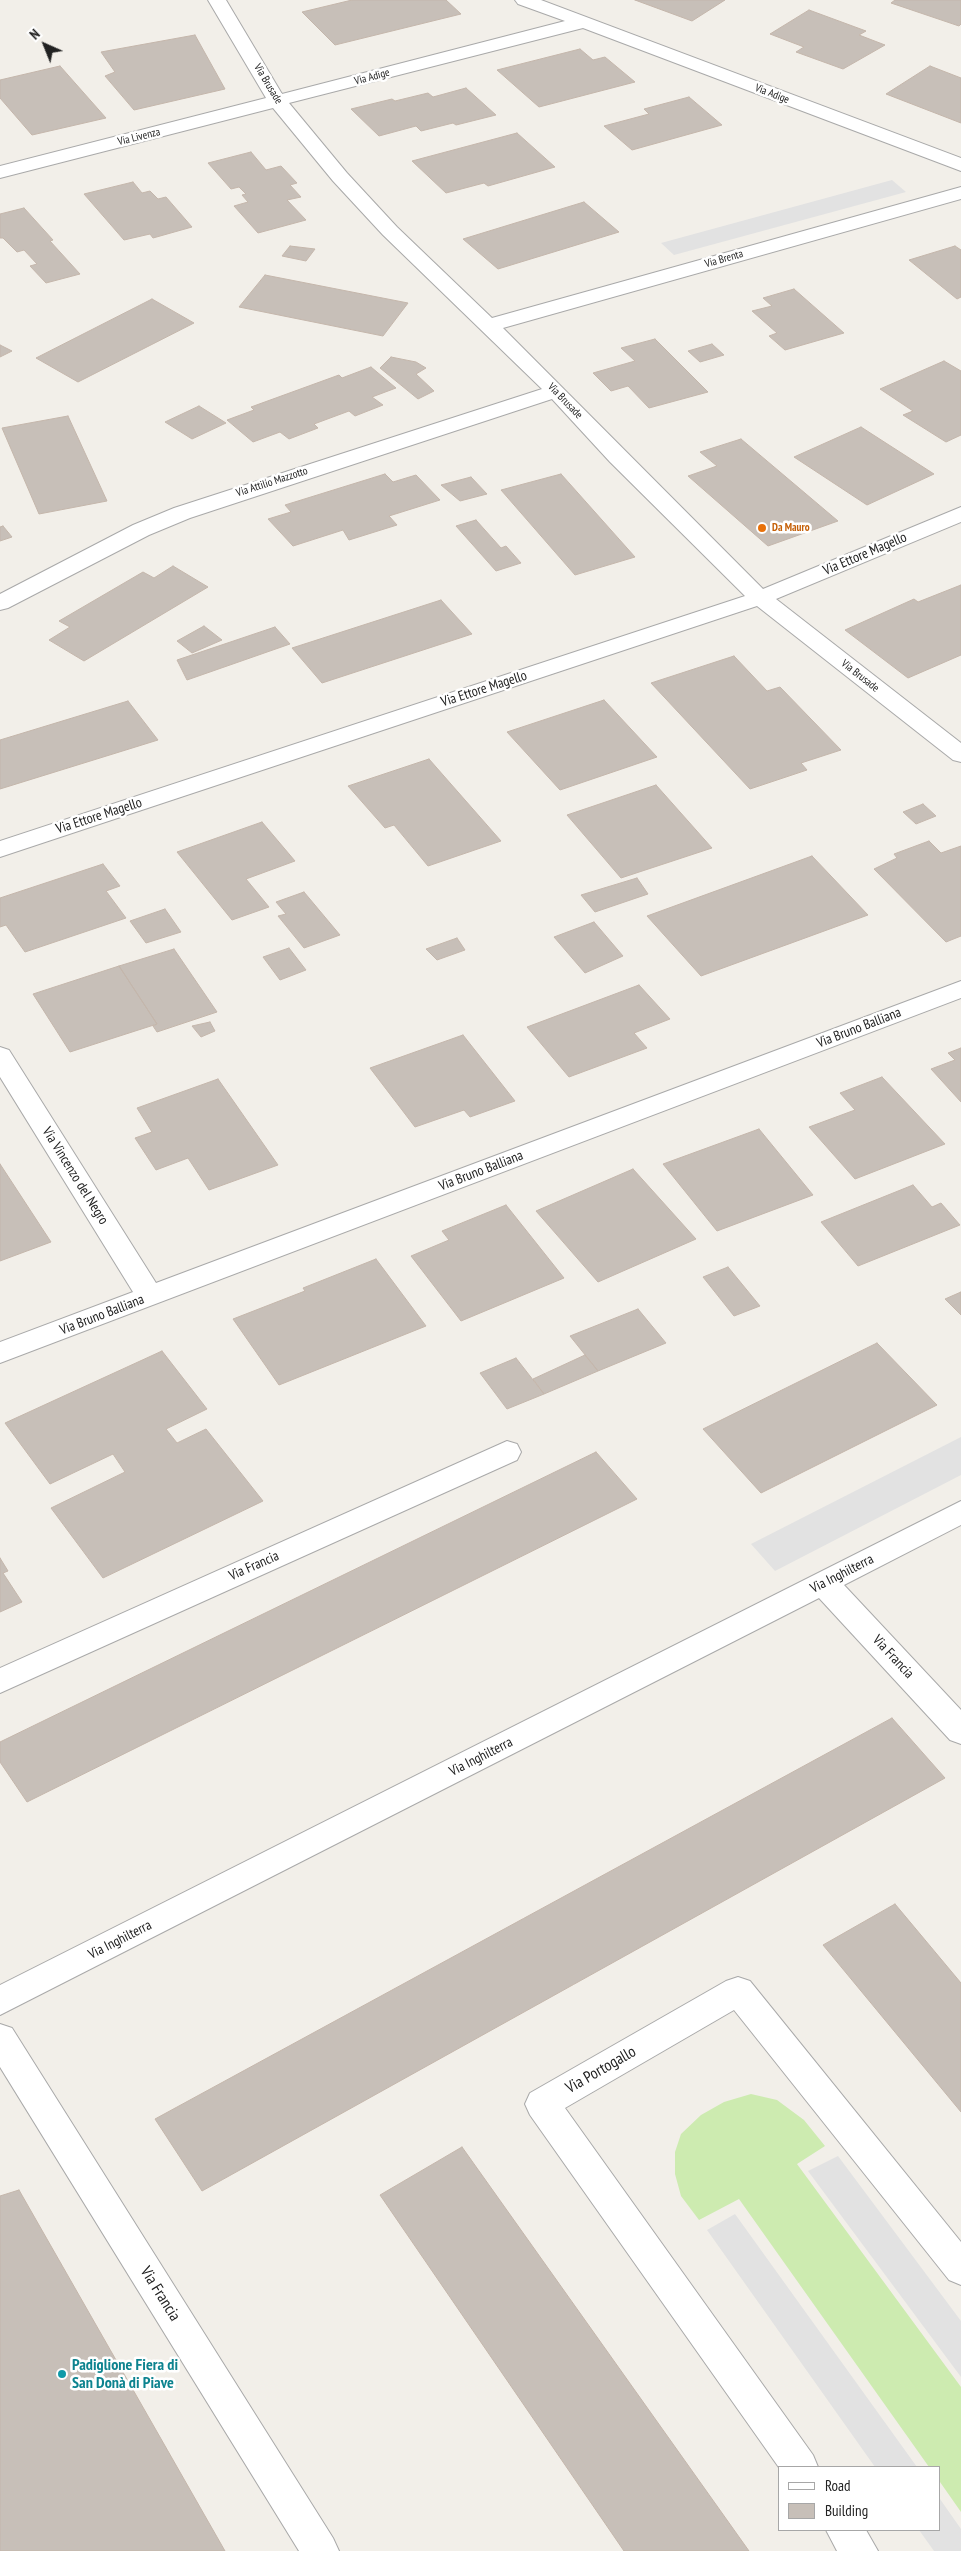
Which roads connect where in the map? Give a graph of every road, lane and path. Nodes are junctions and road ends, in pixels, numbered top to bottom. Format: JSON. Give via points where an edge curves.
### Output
{"nodes":[{"id":1,"x":217,"y":0,"type":"edge"},
{"id":2,"x":524,"y":0,"type":"edge"},
{"id":3,"x":584,"y":22,"type":"junction"},
{"id":4,"x":277,"y":101,"type":"junction"},
{"id":5,"x":961,"y":165,"type":"edge"},
{"id":6,"x":0,"y":172,"type":"edge"},
{"id":7,"x":961,"y":193,"type":"edge"},
{"id":8,"x":488,"y":326,"type":"junction"},
{"id":9,"x":556,"y":391,"type":"junction"},
{"id":10,"x":961,"y":514,"type":"edge"},
{"id":11,"x":760,"y":598,"type":"junction"},
{"id":12,"x":0,"y":604,"type":"edge"},
{"id":13,"x":961,"y":756,"type":"edge"},
{"id":14,"x":0,"y":849,"type":"edge"},
{"id":15,"x":961,"y":989,"type":"edge"},
{"id":16,"x":0,"y":1056,"type":"edge"},
{"id":17,"x":150,"y":1296,"type":"junction"},
{"id":18,"x":0,"y":1353,"type":"edge"},
{"id":19,"x":507,"y":1452,"type":"dead end"},
{"id":20,"x":961,"y":1512,"type":"edge"},
{"id":21,"x":824,"y":1583,"type":"junction"},
{"id":22,"x":0,"y":1681,"type":"edge"},
{"id":23,"x":961,"y":1731,"type":"edge"},
{"id":24,"x":0,"y":2001,"type":"edge"},
{"id":25,"x":0,"y":2038,"type":"edge"},
{"id":26,"x":961,"y":2269,"type":"edge"},
{"id":27,"x":799,"y":2466,"type":"edge"},
{"id":28,"x":845,"y":2531,"type":"edge"},
{"id":29,"x":320,"y":2551,"type":"edge"},
{"id":30,"x":859,"y":2551,"type":"edge"}],
"edges":[{"from":1,"to":4,"type":"street","name":"Via Brusade"},
{"from":2,"to":3,"type":"street","name":"Via Adige"},
{"from":3,"to":4,"type":"street","name":"Via Adige"},
{"from":3,"to":5,"type":"street","name":"Via Adige"},
{"from":4,"to":6,"type":"street","name":"Via Livenza"},
{"from":4,"to":8,"type":"street","name":"Via Brusade","via":[[390,231]]},
{"from":7,"to":8,"type":"street","name":"Via Brenta"},
{"from":8,"to":9,"type":"street","name":"Via Brusade"},
{"from":9,"to":11,"type":"street","name":"Via Brusade"},
{"from":9,"to":12,"type":"street","name":"Via Attilio Mazzotto","via":[[182,512]]},
{"from":10,"to":11,"type":"street","name":"Via Ettore Magello"},
{"from":11,"to":13,"type":"street","name":"Via Brusade"},
{"from":11,"to":14,"type":"street","name":"Via Ettore Magello"},
{"from":15,"to":17,"type":"street","name":"Via Bruno Balliana"},
{"from":16,"to":17,"type":"street","name":"Via Vincenzo del Negro"},
{"from":17,"to":18,"type":"street","name":"Via Bruno Balliana"},
{"from":19,"to":22,"type":"street","name":"Via Francia"},
{"from":20,"to":21,"type":"street","name":"Via Inghilterra"},
{"from":21,"to":23,"type":"street","name":"Via Francia"},
{"from":21,"to":24,"type":"street","name":"Via Inghilterra"},
{"from":25,"to":29,"type":"street","name":"Via Francia"},
{"from":26,"to":27,"type":"street","name":"Via Portogallo","via":[[738,1991],[542,2104]]},
{"from":28,"to":30,"type":"street"}]}
